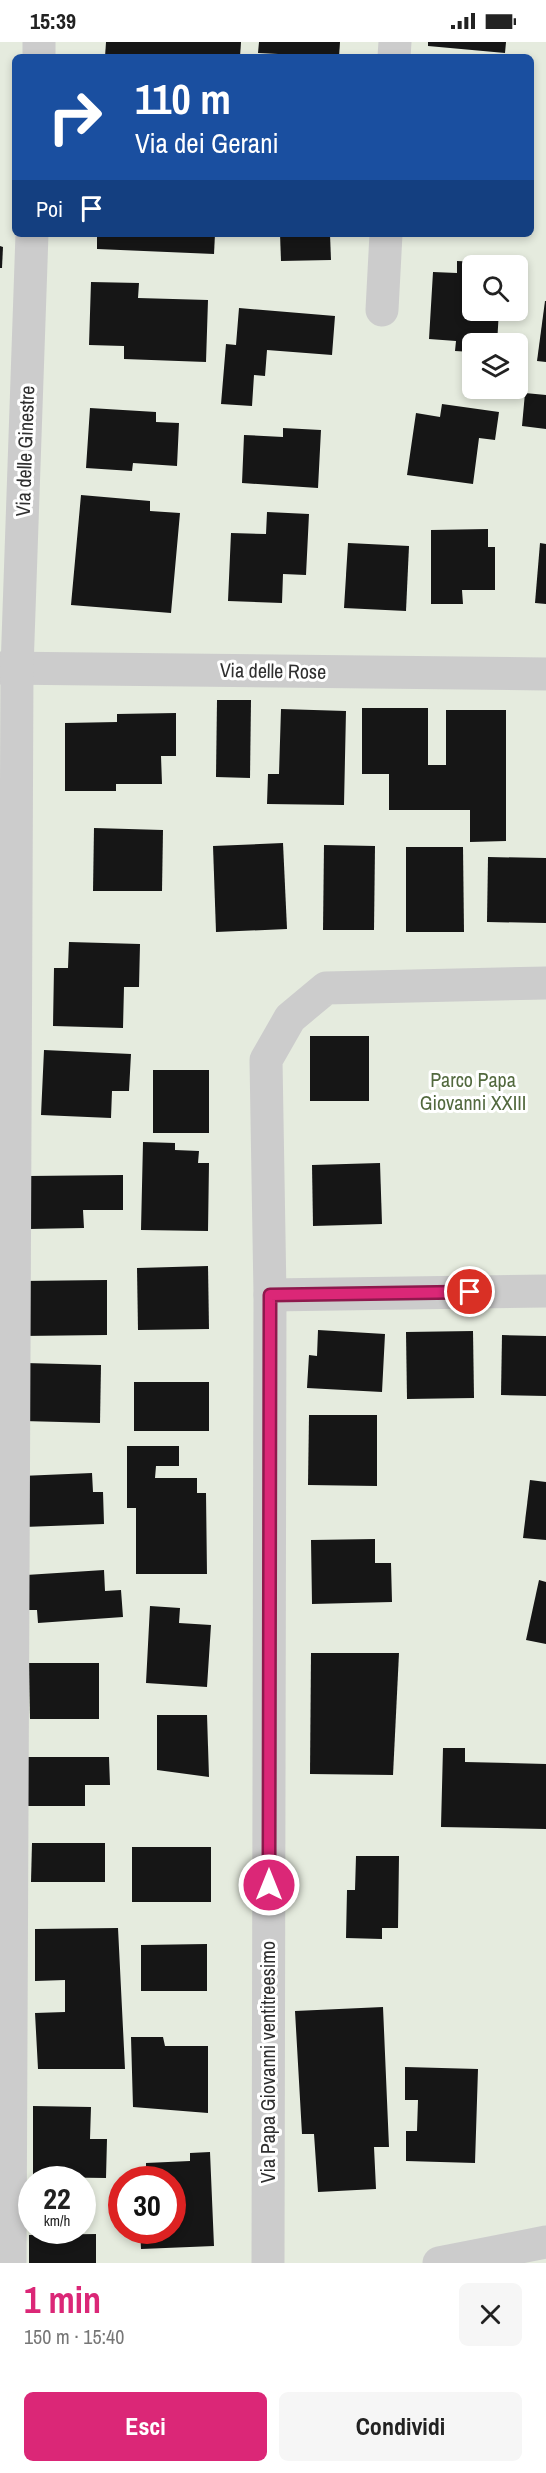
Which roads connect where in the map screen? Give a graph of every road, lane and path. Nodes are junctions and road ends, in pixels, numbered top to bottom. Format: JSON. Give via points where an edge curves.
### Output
{"nodes":[{"id":1,"x":32,"y":237,"type":"edge"},
{"id":2,"x":386,"y":237,"type":"edge"},
{"id":3,"x":382,"y":310,"type":"dead end"},
{"id":4,"x":8,"y":669,"type":"edge"},
{"id":5,"x":546,"y":674,"type":"edge"},
{"id":6,"x":546,"y":983,"type":"edge"},
{"id":7,"x":546,"y":1292,"type":"edge"},
{"id":8,"x":270,"y":1295,"type":"junction"},
{"id":9,"x":546,"y":2242,"type":"edge"},
{"id":10,"x":446,"y":2262,"type":"edge"},
{"id":11,"x":10,"y":2263,"type":"edge"},
{"id":12,"x":268,"y":2263,"type":"edge"}],
"edges":[{"from":1,"to":4,"type":"street","name":"Via delle Ginestre"},
{"from":2,"to":3,"type":"street"},
{"from":4,"to":5,"type":"street","name":"Via delle Rose"},
{"from":4,"to":11,"type":"street","name":"Via delle Ginestre"},
{"from":6,"to":8,"type":"street","name":"Via Papa Giovanni ventitreesimo","via":[[326,988],[290,1017],[266,1060]]},
{"from":7,"to":8,"type":"street"},
{"from":8,"to":12,"type":"street","name":"Via Papa Giovanni ventitreesimo"},
{"from":9,"to":10,"type":"street"}]}
